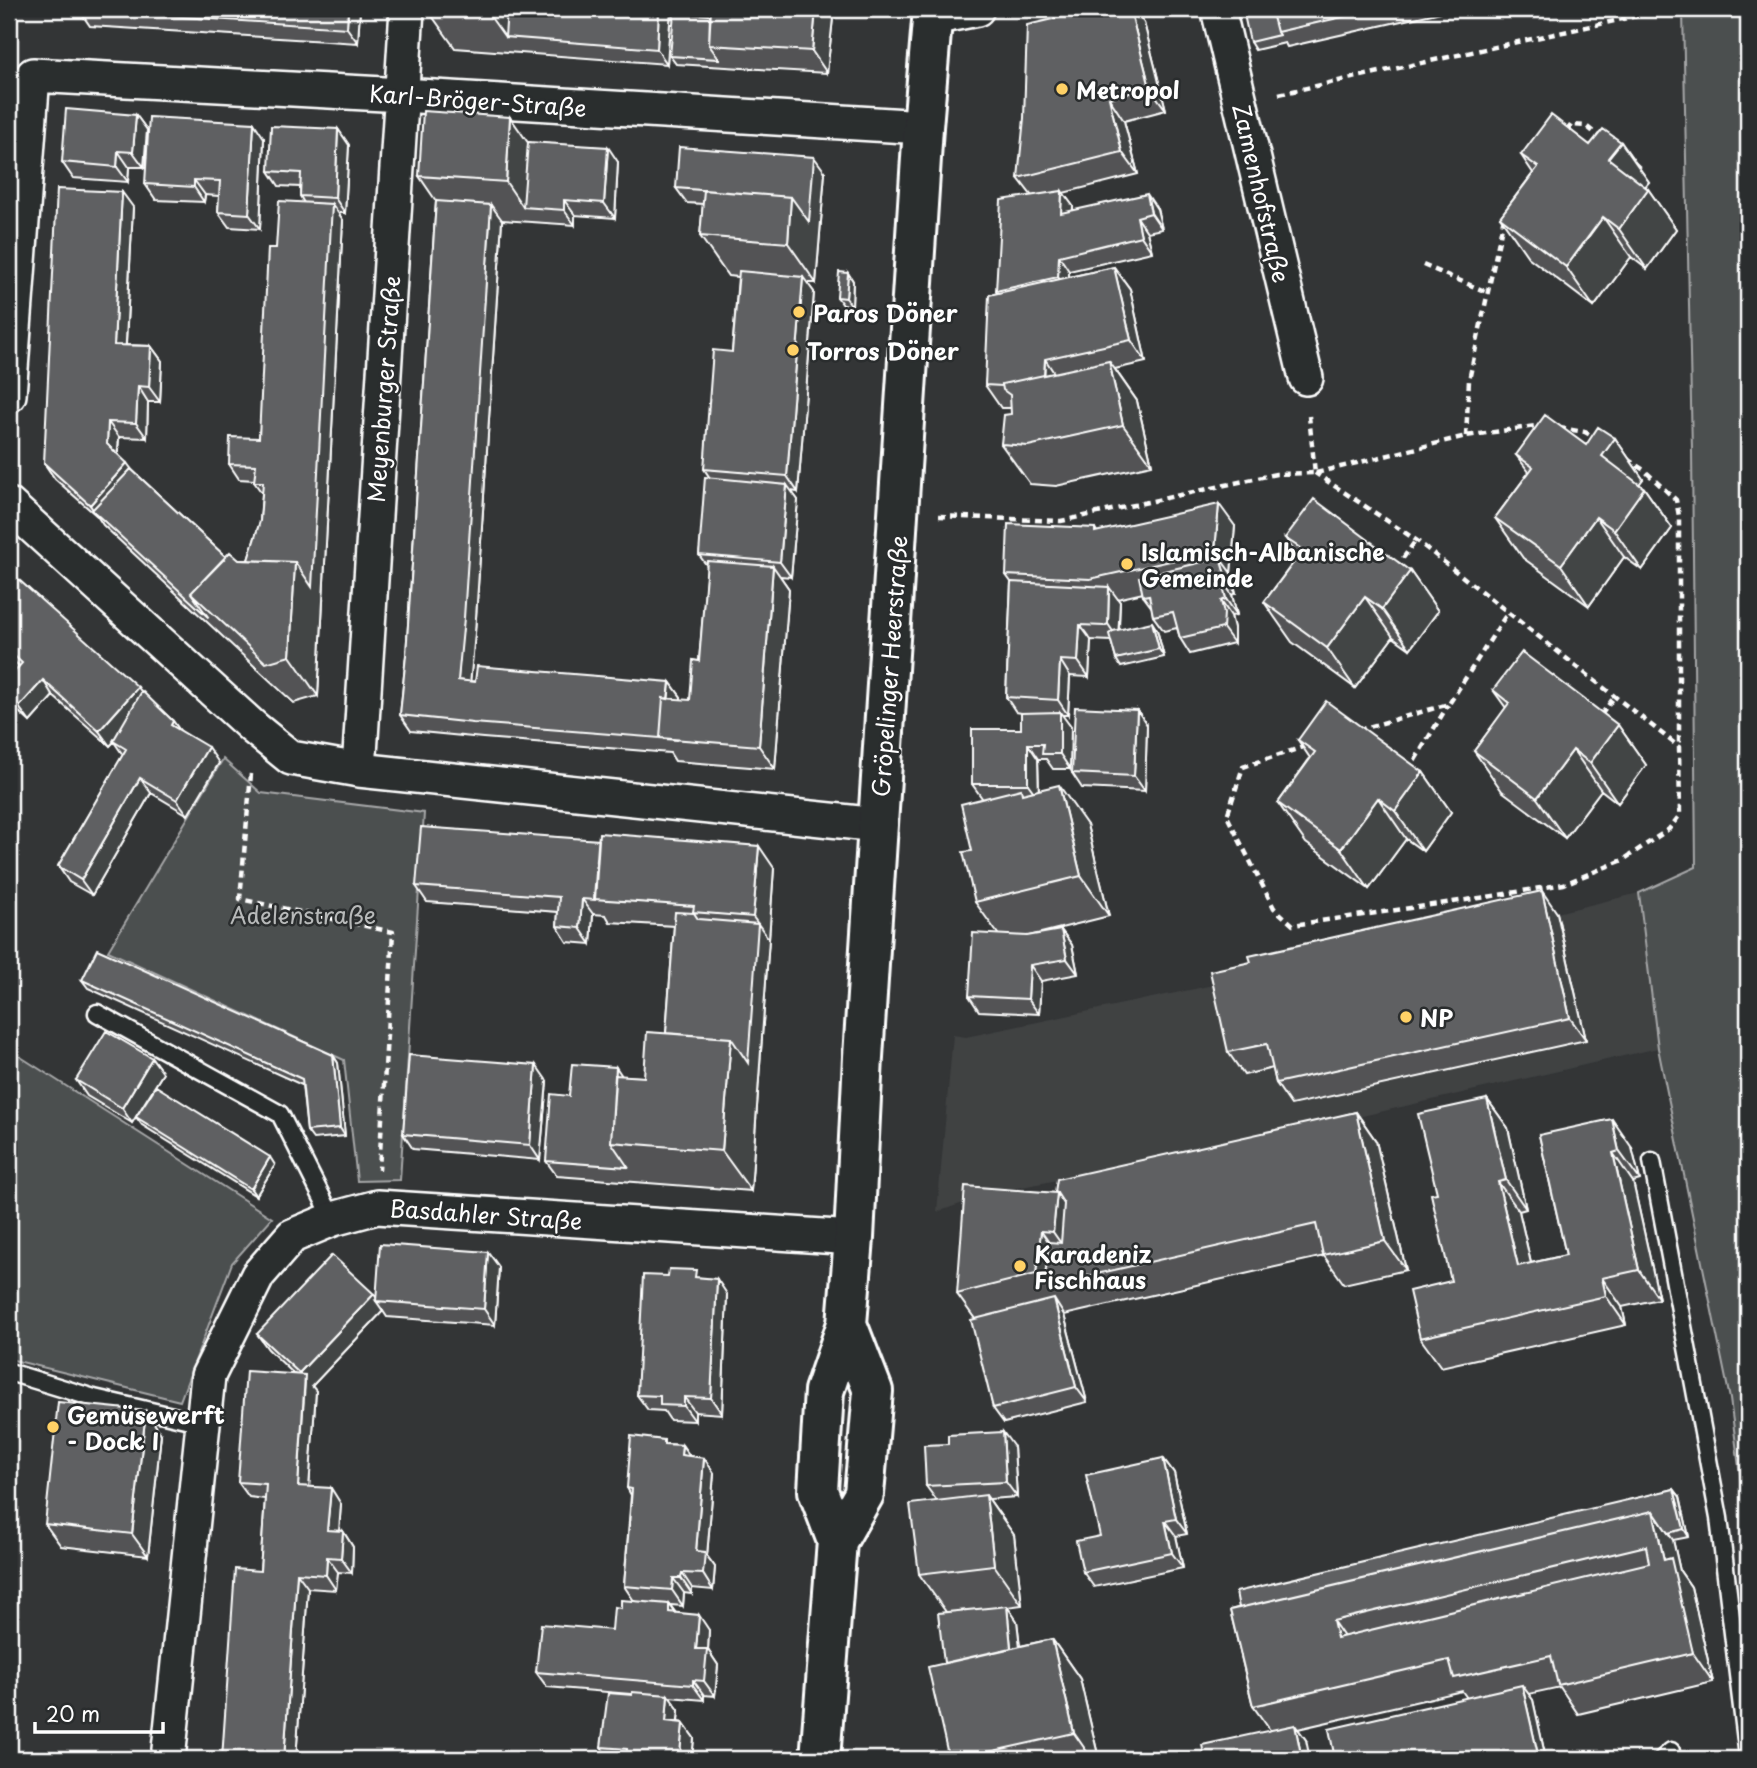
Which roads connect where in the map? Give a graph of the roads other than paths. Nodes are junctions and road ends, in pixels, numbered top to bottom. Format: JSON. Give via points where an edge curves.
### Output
{"nodes":[{"id":1,"x":407,"y":9,"type":"edge"},
{"id":2,"x":977,"y":9,"type":"edge"},
{"id":3,"x":1218,"y":9,"type":"edge"},
{"id":4,"x":933,"y":13,"type":"edge"},
{"id":5,"x":402,"y":95,"type":"junction"},
{"id":6,"x":923,"y":127,"type":"junction"},
{"id":7,"x":1306,"y":378,"type":"road end"},
{"id":8,"x":9,"y":395,"type":"edge"},
{"id":9,"x":9,"y":505,"type":"edge"},
{"id":10,"x":359,"y":770,"type":"junction"},
{"id":11,"x":878,"y":825,"type":"junction"},
{"id":12,"x":97,"y":1013,"type":"dead end"},
{"id":13,"x":1652,"y":1161,"type":"dead end"},
{"id":14,"x":333,"y":1219,"type":"junction"},
{"id":15,"x":854,"y":1238,"type":"junction"},
{"id":16,"x":9,"y":1373,"type":"edge"},
{"id":17,"x":203,"y":1423,"type":"junction"},
{"id":18,"x":1748,"y":1757,"type":"edge"},
{"id":19,"x":168,"y":1759,"type":"edge"},
{"id":20,"x":820,"y":1759,"type":"edge"}],
"edges":[{"from":1,"to":5,"type":"street","name":"Meyenburger Straße"},
{"from":2,"to":4,"type":"street"},
{"from":3,"to":7,"type":"street","name":"Zamenhofstraße"},
{"from":4,"to":6,"type":"main road","name":"Gröpelinger Heerstraße"},
{"from":5,"to":6,"type":"street","name":"Karl-Bröger-Straße"},
{"from":5,"to":8,"type":"street","name":"Karl-Bröger-Straße","via":[[33,75]]},
{"from":5,"to":10,"type":"street","name":"Meyenburger Straße"},
{"from":6,"to":11,"type":"main road","name":"Gröpelinger Heerstraße"},
{"from":9,"to":10,"type":"street","via":[[291,758]]},
{"from":10,"to":11,"type":"street"},
{"from":11,"to":15,"type":"main road","name":"Gröpelinger Heerstraße"},
{"from":12,"to":14,"type":"lane","via":[[280,1114]]},
{"from":13,"to":18,"type":"lane","via":[[1719,1518]]},
{"from":14,"to":15,"type":"street","name":"Basdahler Straße","via":[[377,1208]]},
{"from":14,"to":17,"type":"street","name":"Basdahler Straße","via":[[292,1236],[258,1275],[208,1376]]},
{"from":15,"to":20,"type":"main road","name":"Gröpelinger Heerstraße","via":[[847,1324],[873,1391],[864,1494],[837,1541]]},
{"from":16,"to":17,"type":"lane"},
{"from":17,"to":19,"type":"street","name":"Basdahler Straße"}]}
